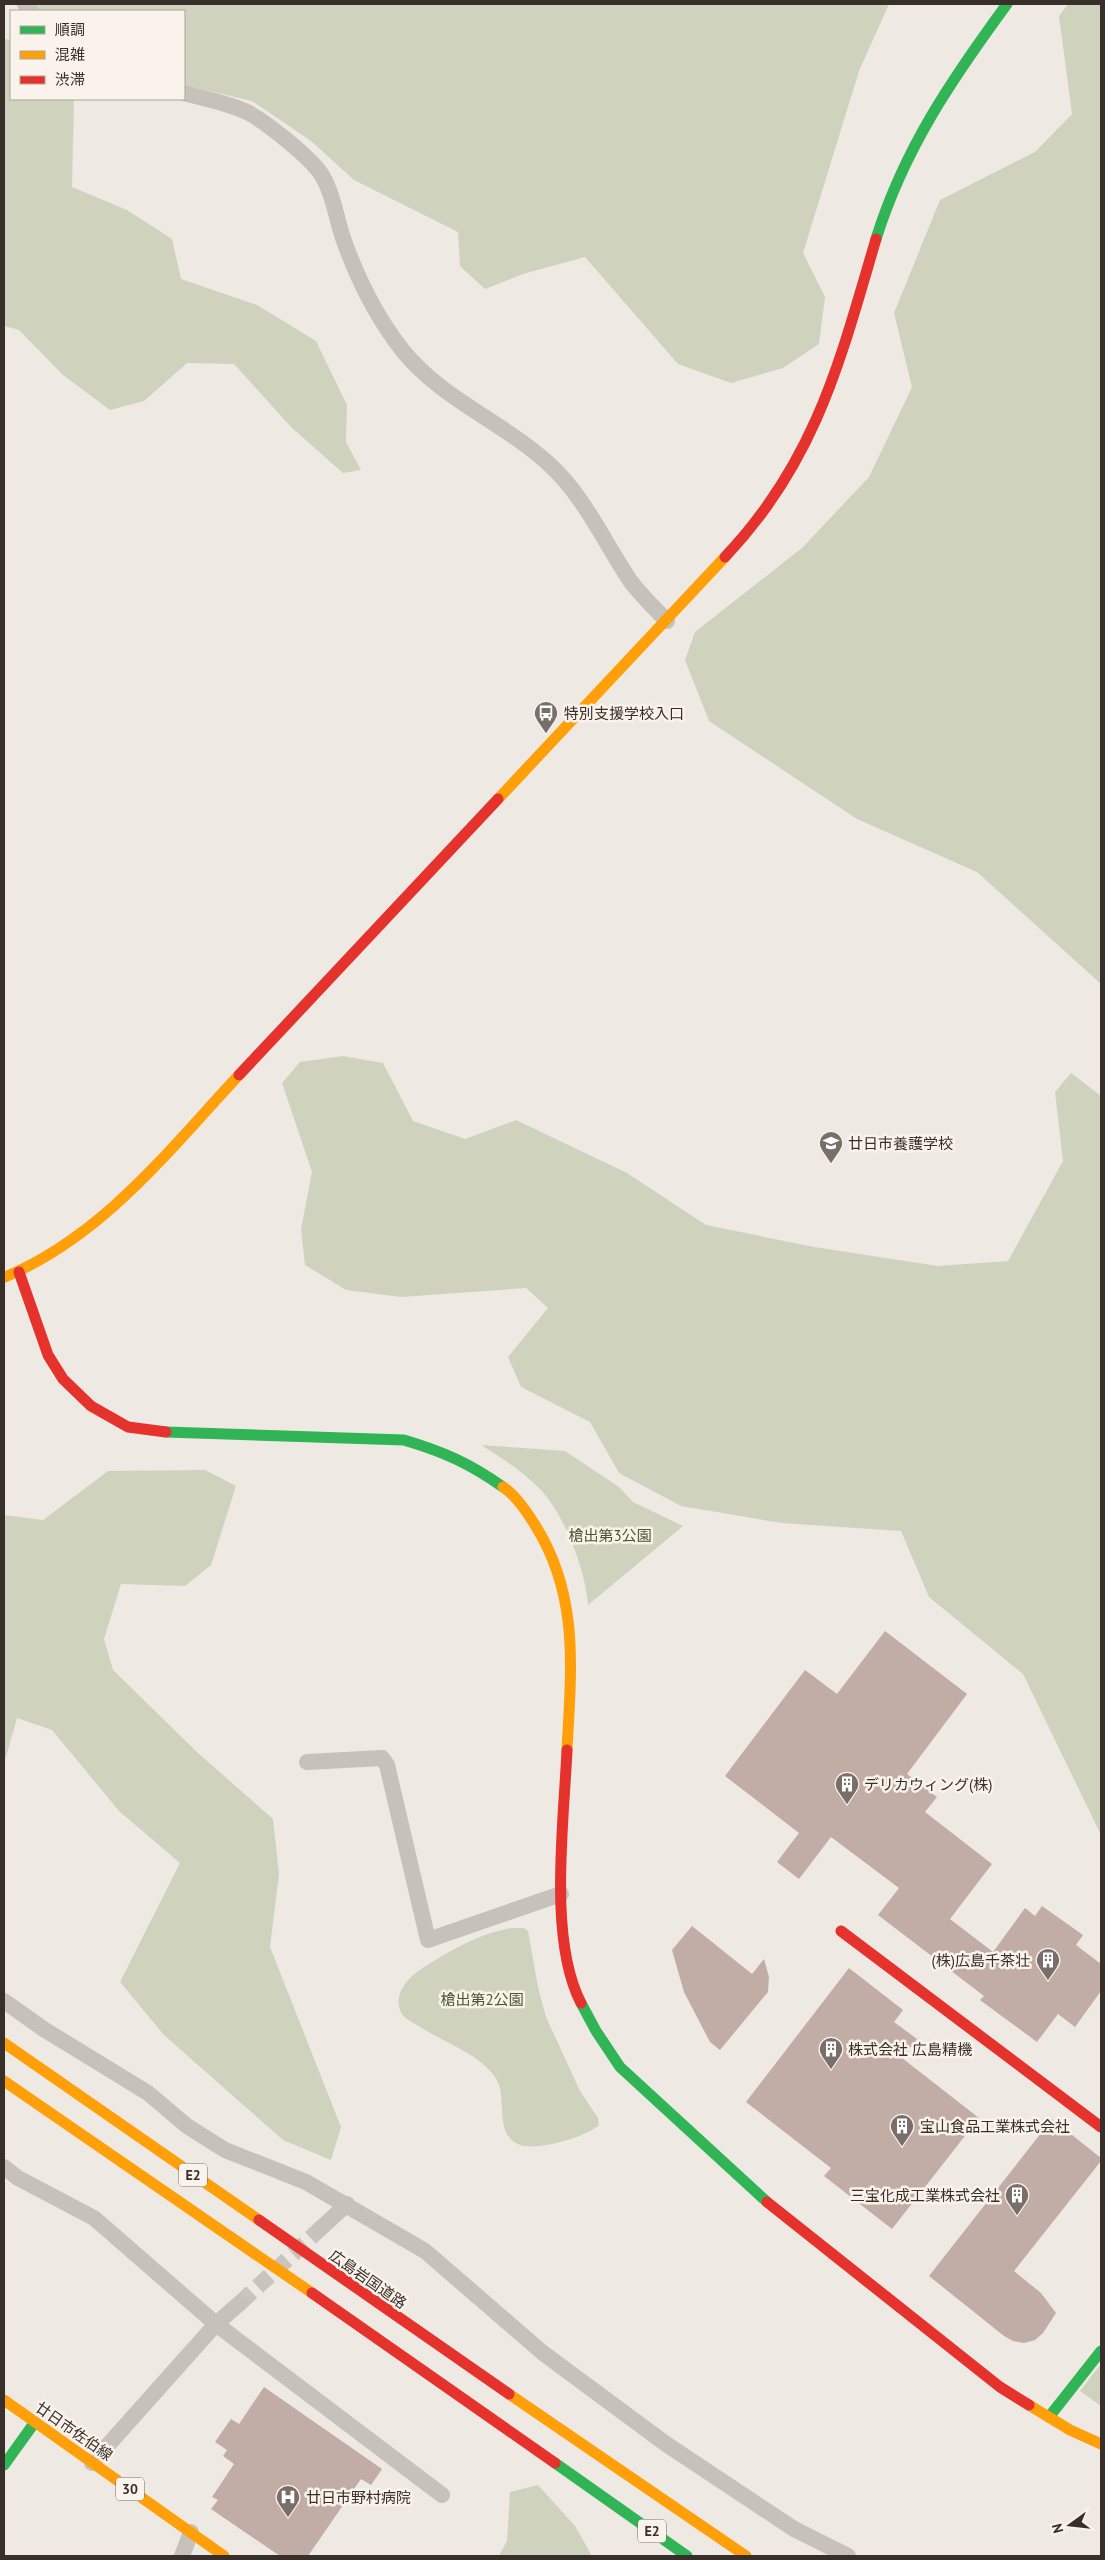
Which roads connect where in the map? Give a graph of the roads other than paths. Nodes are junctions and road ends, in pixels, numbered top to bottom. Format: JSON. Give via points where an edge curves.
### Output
{"nodes":[{"id":1,"x":1007,"y":4,"type":"edge"},
{"id":2,"x":185,"y":93,"type":"edge"},
{"id":3,"x":667,"y":621,"type":"junction"},
{"id":4,"x":19,"y":1272,"type":"junction"},
{"id":5,"x":4,"y":1278,"type":"edge"},
{"id":6,"x":307,"y":1762,"type":"dead end"},
{"id":7,"x":561,"y":1894,"type":"junction"},
{"id":8,"x":841,"y":1931,"type":"dead end"},
{"id":9,"x":4,"y":2001,"type":"edge"},
{"id":10,"x":4,"y":2042,"type":"edge"},
{"id":11,"x":4,"y":2080,"type":"edge"},
{"id":12,"x":1101,"y":2127,"type":"edge"},
{"id":13,"x":4,"y":2167,"type":"edge"},
{"id":14,"x":347,"y":2204,"type":"junction"},
{"id":15,"x":320,"y":2229,"type":"tunnel mouth"},
{"id":16,"x":240,"y":2303,"type":"tunnel mouth"},
{"id":17,"x":216,"y":2324,"type":"junction"},
{"id":18,"x":1101,"y":2351,"type":"edge"},
{"id":19,"x":4,"y":2400,"type":"edge"},
{"id":20,"x":1049,"y":2417,"type":"junction"},
{"id":21,"x":35,"y":2422,"type":"junction"},
{"id":22,"x":1101,"y":2444,"type":"edge"},
{"id":23,"x":92,"y":2463,"type":"junction"},
{"id":24,"x":4,"y":2465,"type":"edge"},
{"id":25,"x":442,"y":2495,"type":"dead end"},
{"id":26,"x":190,"y":2532,"type":"junction"},
{"id":27,"x":718,"y":2536,"type":"junction"},
{"id":28,"x":182,"y":2556,"type":"edge"},
{"id":29,"x":224,"y":2556,"type":"edge"},
{"id":30,"x":687,"y":2556,"type":"edge"},
{"id":31,"x":746,"y":2556,"type":"edge"},
{"id":32,"x":760,"y":2556,"type":"edge"},
{"id":33,"x":848,"y":2556,"type":"edge"}],
"edges":[{"from":1,"to":3,"type":"main road","via":[[952,80],[910,150],[894,187],[828,394],[794,466],[749,532]]},
{"from":2,"to":3,"type":"street","via":[[249,114],[300,151],[323,176],[342,237],[366,294],[402,350],[424,375],[449,395],[515,437],[567,482],[633,583]]},
{"from":3,"to":4,"type":"main road","via":[[119,1203],[76,1240]]},
{"from":4,"to":5,"type":"main road"},
{"from":4,"to":7,"type":"main road","via":[[41,1337],[63,1380],[91,1406],[128,1426],[167,1432],[404,1440],[442,1451],[473,1466],[508,1490],[550,1548],[562,1581],[568,1618],[570,1658]]},
{"from":6,"to":7,"type":"street","via":[[382,1758],[387,1765],[428,1940]]},
{"from":7,"to":20,"type":"main road","via":[[568,1964],[576,1993],[620,2067],[760,2196],[1000,2387]]},
{"from":8,"to":12,"type":"main road"},
{"from":9,"to":14,"type":"street","via":[[148,2093],[187,2126],[225,2150],[306,2182]]},
{"from":10,"to":27,"type":"main road","name":"広島岩国道路","number":"E2","via":[[447,2352]]},
{"from":11,"to":30,"type":"main road","number":"E2"},
{"from":13,"to":17,"type":"street","via":[[18,2178],[94,2218]]},
{"from":14,"to":15,"type":"street"},
{"from":14,"to":33,"type":"street","via":[[424,2251],[543,2353],[666,2444],[794,2528]]},
{"from":16,"to":17,"type":"street"},
{"from":17,"to":23,"type":"street"},
{"from":17,"to":25,"type":"street"},
{"from":18,"to":20,"type":"main road"},
{"from":19,"to":21,"type":"main road","name":"廿日市佐伯線","number":"30"},
{"from":20,"to":22,"type":"main road"},
{"from":21,"to":23,"type":"main road","name":"廿日市佐伯線","number":"30"},
{"from":21,"to":24,"type":"main road"},
{"from":23,"to":26,"type":"main road","name":"廿日市佐伯線","number":"30"},
{"from":26,"to":28,"type":"street"},
{"from":26,"to":29,"type":"main road","name":"廿日市佐伯線","number":"30"},
{"from":27,"to":31,"type":"main road"},
{"from":27,"to":32,"type":"main road"}]}
